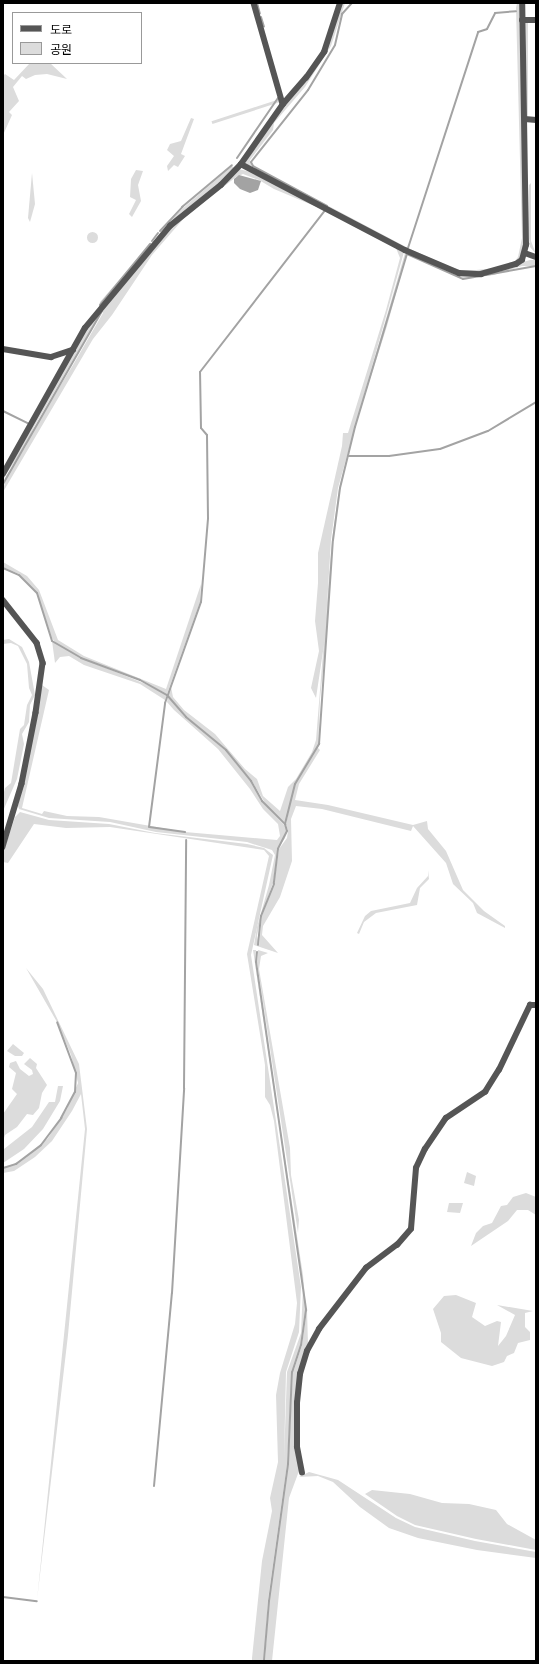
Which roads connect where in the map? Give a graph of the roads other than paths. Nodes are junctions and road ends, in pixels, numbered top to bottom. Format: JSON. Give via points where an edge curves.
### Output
{"nodes":[{"id":1,"x":254,"y":3,"type":"edge"},
{"id":2,"x":340,"y":3,"type":"edge"},
{"id":3,"x":522,"y":3,"type":"edge"},
{"id":4,"x":522,"y":20,"type":"junction"},
{"id":5,"x":536,"y":20,"type":"edge"},
{"id":6,"x":283,"y":104,"type":"junction"},
{"id":7,"x":525,"y":119,"type":"junction"},
{"id":8,"x":536,"y":120,"type":"edge"},
{"id":9,"x":241,"y":164,"type":"junction"},
{"id":10,"x":525,"y":253,"type":"junction"},
{"id":11,"x":536,"y":257,"type":"edge"},
{"id":12,"x":3,"y":349,"type":"edge"},
{"id":13,"x":73,"y":350,"type":"junction"},
{"id":14,"x":3,"y":474,"type":"edge"},
{"id":15,"x":3,"y":600,"type":"edge"},
{"id":16,"x":5,"y":836,"type":"edge"},
{"id":17,"x":3,"y":847,"type":"edge"},
{"id":18,"x":536,"y":1005,"type":"edge"},
{"id":19,"x":302,"y":1473,"type":"dead end"}],
"edges":[{"from":1,"to":6,"type":"street"},
{"from":2,"to":6,"type":"street","via":[[324,52]]},
{"from":3,"to":4,"type":"street"},
{"from":4,"to":5,"type":"street"},
{"from":4,"to":7,"type":"street"},
{"from":6,"to":9,"type":"street"},
{"from":7,"to":8,"type":"street"},
{"from":7,"to":10,"type":"street"},
{"from":9,"to":10,"type":"street","via":[[405,250],[459,273],[481,274],[501,270],[516,264]]},
{"from":9,"to":13,"type":"street","via":[[221,185],[181,216],[155,242],[85,328]]},
{"from":10,"to":11,"type":"street"},
{"from":12,"to":13,"type":"street","via":[[52,357]]},
{"from":13,"to":14,"type":"street"},
{"from":15,"to":16,"type":"street","via":[[37,642],[43,663],[22,784]]},
{"from":16,"to":17,"type":"street"},
{"from":18,"to":19,"type":"street","via":[[530,1005],[488,1087],[476,1100],[446,1118],[425,1149],[416,1168],[411,1228],[397,1245],[366,1268],[319,1329],[307,1351],[300,1374],[297,1403],[296,1447]]}]}
